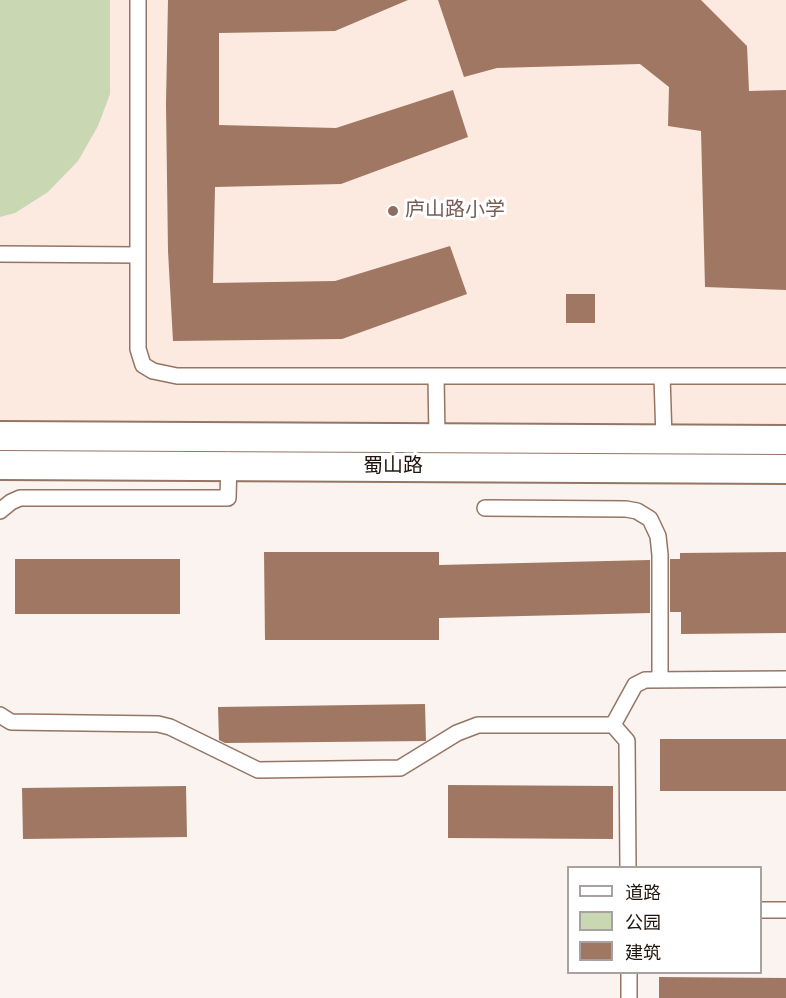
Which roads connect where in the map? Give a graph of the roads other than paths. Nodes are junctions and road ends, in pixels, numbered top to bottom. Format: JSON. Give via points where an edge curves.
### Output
{"nodes":[{"id":1,"x":138,"y":0,"type":"edge"},
{"id":2,"x":0,"y":254,"type":"edge"},
{"id":3,"x":138,"y":255,"type":"junction"},
{"id":4,"x":436,"y":376,"type":"junction"},
{"id":5,"x":662,"y":376,"type":"junction"},
{"id":6,"x":786,"y":376,"type":"edge"},
{"id":7,"x":0,"y":436,"type":"edge"},
{"id":8,"x":229,"y":437,"type":"junction"},
{"id":9,"x":437,"y":438,"type":"junction"},
{"id":10,"x":664,"y":439,"type":"junction"},
{"id":11,"x":786,"y":440,"type":"edge"},
{"id":12,"x":0,"y":465,"type":"edge"},
{"id":13,"x":229,"y":466,"type":"junction"},
{"id":14,"x":786,"y":469,"type":"edge"},
{"id":15,"x":485,"y":508,"type":"dead end"},
{"id":16,"x":0,"y":511,"type":"edge"},
{"id":17,"x":786,"y":679,"type":"edge"},
{"id":18,"x":660,"y":680,"type":"junction"},
{"id":19,"x":0,"y":715,"type":"edge"},
{"id":20,"x":614,"y":725,"type":"junction"},
{"id":21,"x":628,"y":866,"type":"edge"},
{"id":22,"x":762,"y":910,"type":"edge"},
{"id":23,"x":786,"y":910,"type":"edge"},
{"id":24,"x":629,"y":974,"type":"edge"},
{"id":25,"x":629,"y":998,"type":"edge"}],
"edges":[{"from":1,"to":3,"type":"lane"},
{"from":2,"to":3,"type":"lane"},
{"from":3,"to":4,"type":"lane","via":[[138,349],[143,365],[153,371],[177,376]]},
{"from":4,"to":5,"type":"lane"},
{"from":4,"to":9,"type":"lane"},
{"from":5,"to":6,"type":"lane"},
{"from":5,"to":10,"type":"lane"},
{"from":7,"to":8,"type":"street","name":"蜀山路"},
{"from":8,"to":9,"type":"street","name":"蜀山路"},
{"from":8,"to":13,"type":"lane"},
{"from":9,"to":10,"type":"street","name":"蜀山路"},
{"from":10,"to":11,"type":"street","name":"蜀山路"},
{"from":12,"to":13,"type":"street","name":"蜀山路"},
{"from":13,"to":14,"type":"street","name":"蜀山路"},
{"from":13,"to":16,"type":"lane","via":[[228,498],[20,498]]},
{"from":15,"to":18,"type":"lane","via":[[626,509],[650,519],[658,536],[660,555]]},
{"from":17,"to":18,"type":"lane"},
{"from":18,"to":20,"type":"lane","via":[[635,685]]},
{"from":19,"to":20,"type":"lane","via":[[11,722],[158,724],[258,770],[400,768],[457,733],[478,725]]},
{"from":20,"to":21,"type":"lane","via":[[627,741]]},
{"from":22,"to":23,"type":"lane"},
{"from":24,"to":25,"type":"lane"}]}
